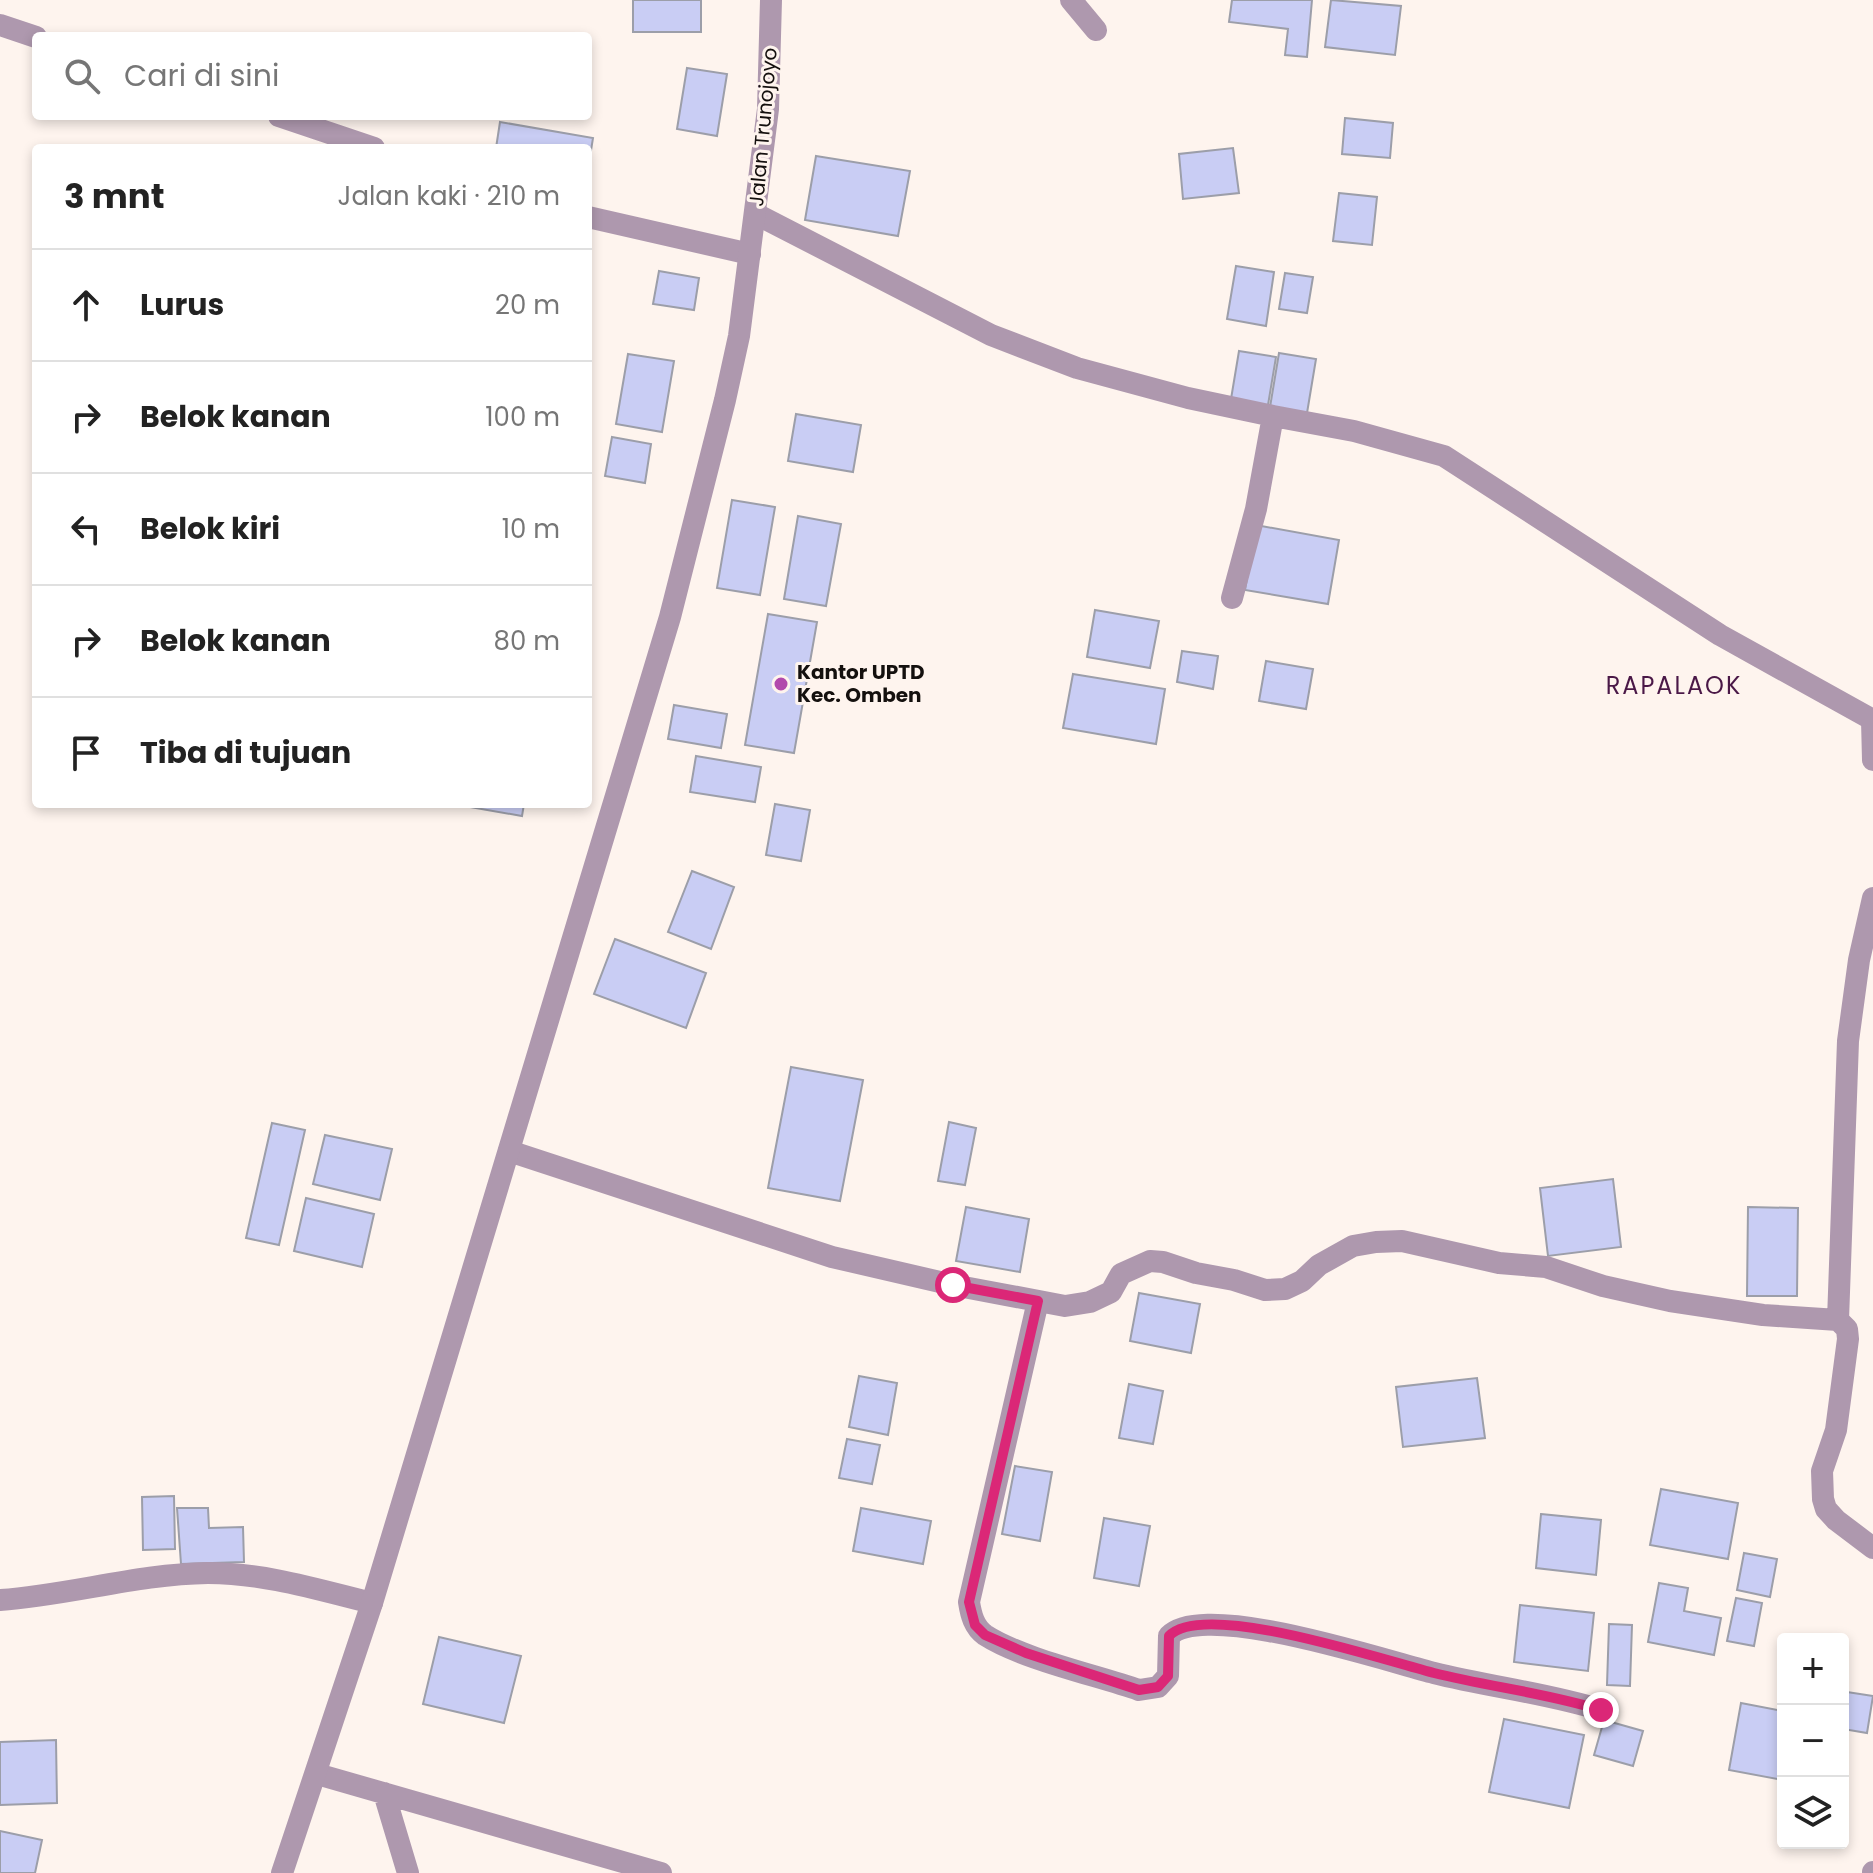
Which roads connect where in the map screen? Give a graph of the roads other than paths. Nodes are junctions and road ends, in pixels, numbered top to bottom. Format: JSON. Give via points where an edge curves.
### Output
{"nodes":[{"id":1,"x":771,"y":0,"type":"edge"},
{"id":2,"x":1071,"y":0,"type":"edge"},
{"id":3,"x":0,"y":25,"type":"edge"},
{"id":4,"x":1096,"y":30,"type":"dead end"},
{"id":5,"x":32,"y":36,"type":"edge"},
{"id":6,"x":291,"y":120,"type":"edge"},
{"id":7,"x":362,"y":144,"type":"edge"},
{"id":8,"x":756,"y":214,"type":"junction"},
{"id":9,"x":592,"y":218,"type":"edge"},
{"id":10,"x":750,"y":254,"type":"junction"},
{"id":11,"x":1273,"y":416,"type":"junction"},
{"id":12,"x":1232,"y":598,"type":"dead end"},
{"id":13,"x":1873,"y":720,"type":"edge"},
{"id":14,"x":1873,"y":760,"type":"edge"},
{"id":15,"x":1873,"y":898,"type":"edge"},
{"id":16,"x":509,"y":1151,"type":"junction"},
{"id":17,"x":1038,"y":1301,"type":"junction"},
{"id":18,"x":1838,"y":1320,"type":"junction"},
{"id":19,"x":1873,"y":1548,"type":"edge"},
{"id":20,"x":0,"y":1600,"type":"edge"},
{"id":21,"x":372,"y":1603,"type":"junction"},
{"id":22,"x":1601,"y":1710,"type":"dead end"},
{"id":23,"x":317,"y":1774,"type":"junction"},
{"id":24,"x":384,"y":1793,"type":"junction"},
{"id":25,"x":282,"y":1873,"type":"edge"},
{"id":26,"x":408,"y":1873,"type":"edge"},
{"id":27,"x":661,"y":1873,"type":"edge"}],
"edges":[{"from":1,"to":8,"type":"street","name":"Jalan Trunojoyo","via":[[768,109]]},
{"from":2,"to":4,"type":"street"},
{"from":3,"to":5,"type":"street"},
{"from":6,"to":7,"type":"street"},
{"from":8,"to":10,"type":"street","name":"Jalan Trunojoyo"},
{"from":8,"to":11,"type":"street","via":[[991,335],[1077,368]]},
{"from":9,"to":10,"type":"street"},
{"from":10,"to":16,"type":"street","name":"Jalan Trunojoyo","via":[[725,400],[670,617]]},
{"from":11,"to":12,"type":"street"},
{"from":11,"to":13,"type":"street","via":[[1444,456],[1720,635]]},
{"from":13,"to":14,"type":"street"},
{"from":15,"to":18,"type":"street","via":[[1848,1041]]},
{"from":16,"to":17,"type":"street","via":[[832,1257]]},
{"from":16,"to":21,"type":"street","name":"Jalan Trunojoyo"},
{"from":17,"to":18,"type":"street","via":[[1065,1306],[1090,1302],[1111,1292],[1121,1274],[1150,1261],[1265,1290],[1285,1289],[1353,1246],[1402,1241],[1499,1263],[1546,1267],[1670,1301]]},
{"from":17,"to":22,"type":"street","via":[[969,1602],[975,1625],[985,1635],[1139,1690],[1158,1687],[1168,1676],[1169,1636],[1176,1629],[1226,1625],[1328,1642],[1433,1673]]},
{"from":18,"to":19,"type":"street","via":[[1848,1339],[1836,1430],[1822,1471],[1823,1499],[1836,1520]]},
{"from":20,"to":21,"type":"street","via":[[210,1573],[280,1580]]},
{"from":21,"to":23,"type":"street","name":"Jalan Trunojoyo"},
{"from":23,"to":24,"type":"street"},
{"from":23,"to":25,"type":"street","name":"Jalan Trunojoyo"},
{"from":24,"to":26,"type":"street"},
{"from":24,"to":27,"type":"street"}]}
